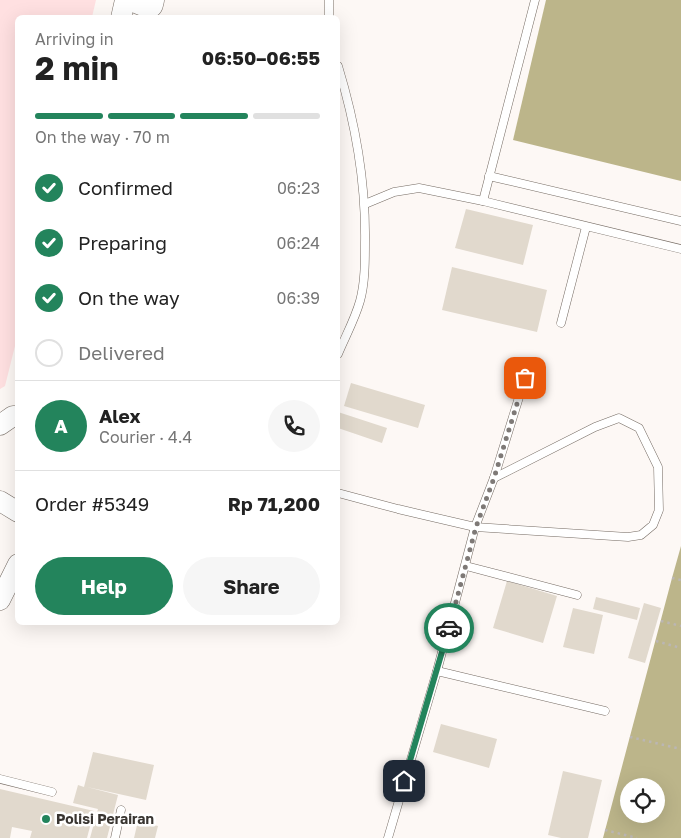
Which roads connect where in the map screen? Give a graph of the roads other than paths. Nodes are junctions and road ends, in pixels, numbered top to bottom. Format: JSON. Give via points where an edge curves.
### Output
{"nodes":[{"id":1,"x":330,"y":0,"type":"edge"},
{"id":2,"x":535,"y":0,"type":"edge"},
{"id":3,"x":142,"y":4,"type":"edge"},
{"id":4,"x":126,"y":15,"type":"edge"},
{"id":5,"x":328,"y":15,"type":"edge"},
{"id":6,"x":340,"y":73,"type":"edge"},
{"id":7,"x":489,"y":176,"type":"junction"},
{"id":8,"x":483,"y":201,"type":"junction"},
{"id":9,"x":365,"y":204,"type":"junction"},
{"id":10,"x":681,"y":221,"type":"edge"},
{"id":11,"x":586,"y":227,"type":"junction"},
{"id":12,"x":681,"y":249,"type":"edge"},
{"id":13,"x":561,"y":323,"type":"dead end"},
{"id":14,"x":340,"y":349,"type":"edge"},
{"id":15,"x":525,"y":378,"type":"dead end"},
{"id":16,"x":15,"y":416,"type":"edge"},
{"id":17,"x":0,"y":425,"type":"edge"},
{"id":18,"x":494,"y":478,"type":"junction"},
{"id":19,"x":340,"y":494,"type":"edge"},
{"id":20,"x":0,"y":502,"type":"edge"},
{"id":21,"x":15,"y":510,"type":"edge"},
{"id":22,"x":476,"y":527,"type":"junction"},
{"id":23,"x":466,"y":566,"type":"junction"},
{"id":24,"x":15,"y":570,"type":"edge"},
{"id":25,"x":577,"y":595,"type":"dead end"},
{"id":26,"x":0,"y":600,"type":"edge"},
{"id":27,"x":437,"y":671,"type":"junction"},
{"id":28,"x":605,"y":711,"type":"dead end"},
{"id":29,"x":0,"y":780,"type":"edge"},
{"id":30,"x":52,"y":792,"type":"dead end"},
{"id":31,"x":122,"y":810,"type":"dead end"},
{"id":32,"x":115,"y":838,"type":"edge"},
{"id":33,"x":388,"y":838,"type":"edge"}],
"edges":[{"from":1,"to":5,"type":"lane"},
{"from":2,"to":7,"type":"lane"},
{"from":3,"to":4,"type":"street"},
{"from":6,"to":9,"type":"lane","via":[[353,117]]},
{"from":7,"to":8,"type":"lane"},
{"from":7,"to":10,"type":"lane"},
{"from":8,"to":9,"type":"lane","via":[[419,188],[394,192]]},
{"from":8,"to":11,"type":"lane"},
{"from":9,"to":14,"type":"lane","via":[[365,259],[360,302]]},
{"from":11,"to":12,"type":"lane"},
{"from":11,"to":13,"type":"lane"},
{"from":15,"to":18,"type":"lane"},
{"from":16,"to":17,"type":"street"},
{"from":18,"to":22,"type":"lane"},
{"from":18,"to":22,"type":"lane","via":[[619,418],[640,428],[658,467],[660,510],[653,525],[635,537]]},
{"from":19,"to":22,"type":"lane"},
{"from":20,"to":21,"type":"street"},
{"from":22,"to":23,"type":"lane"},
{"from":23,"to":25,"type":"lane"},
{"from":23,"to":27,"type":"lane"},
{"from":24,"to":26,"type":"street"},
{"from":27,"to":28,"type":"lane"},
{"from":27,"to":33,"type":"lane"},
{"from":29,"to":30,"type":"lane"},
{"from":31,"to":32,"type":"lane"}]}
